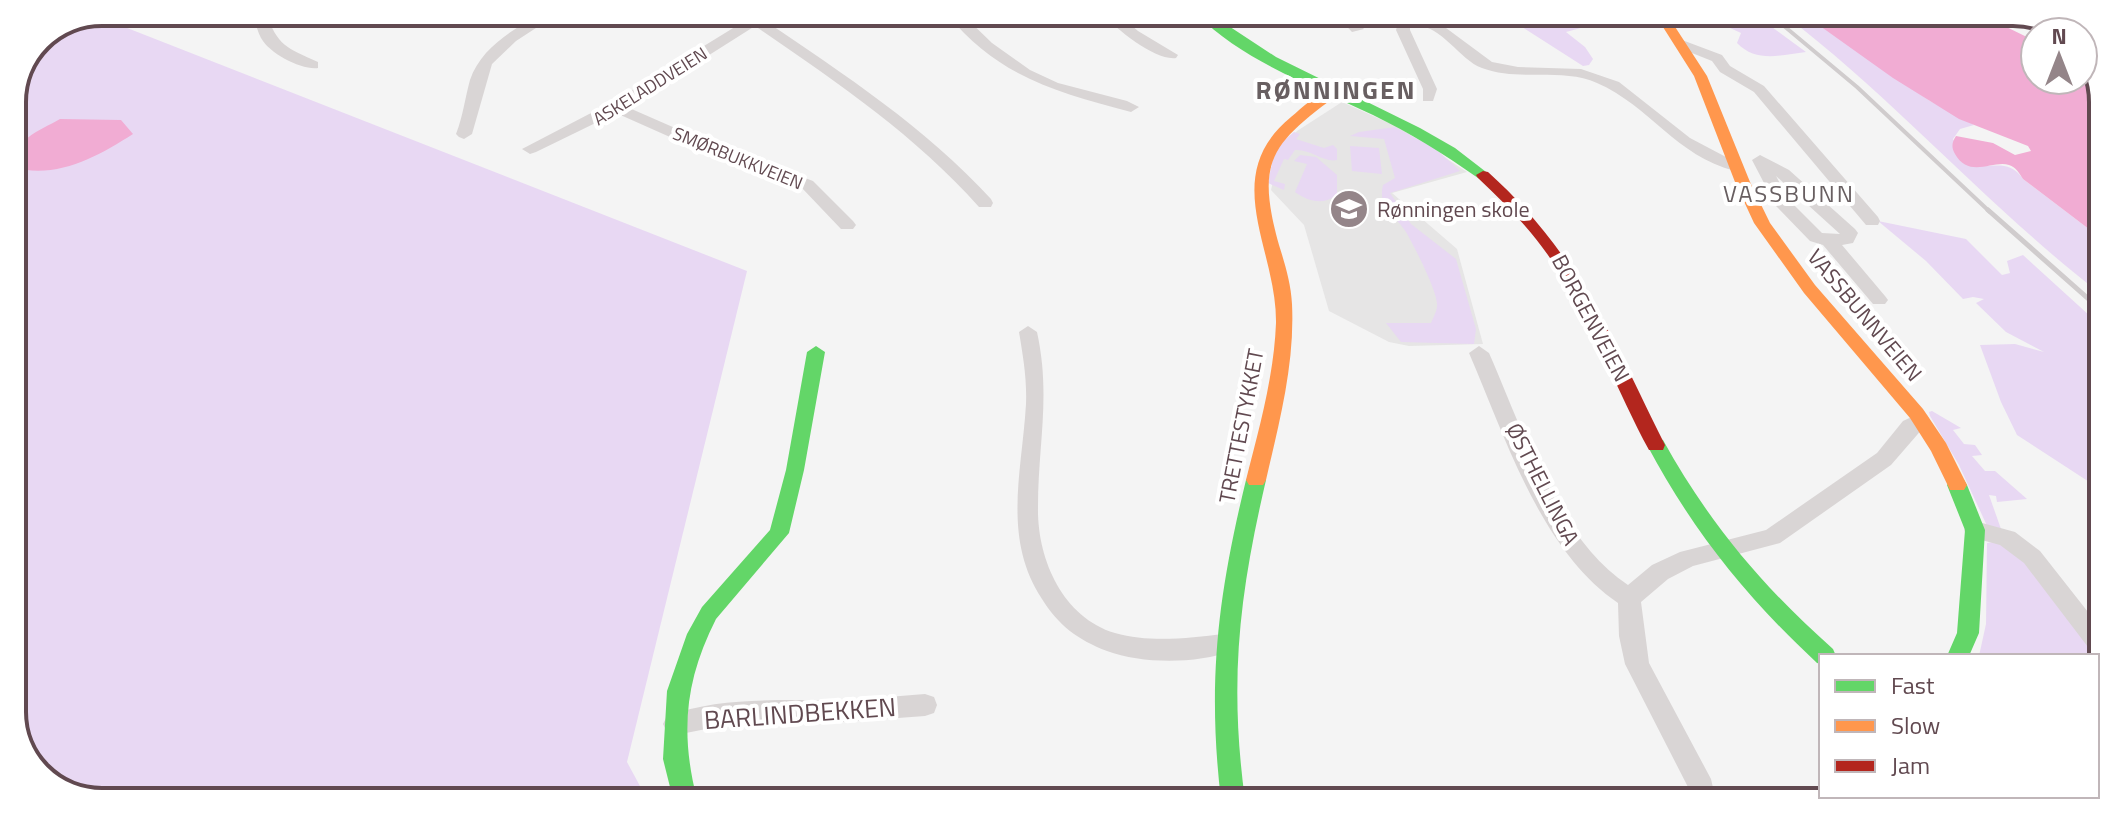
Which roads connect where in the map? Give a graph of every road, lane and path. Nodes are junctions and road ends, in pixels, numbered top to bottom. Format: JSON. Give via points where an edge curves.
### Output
{"nodes":[{"id":1,"x":263,"y":26,"type":"edge"},
{"id":2,"x":534,"y":26,"type":"edge"},
{"id":3,"x":746,"y":26,"type":"edge"},
{"id":4,"x":772,"y":26,"type":"edge"},
{"id":5,"x":966,"y":26,"type":"edge"},
{"id":6,"x":1124,"y":26,"type":"edge"},
{"id":7,"x":1219,"y":26,"type":"edge"},
{"id":8,"x":1354,"y":26,"type":"edge"},
{"id":9,"x":1404,"y":26,"type":"edge"},
{"id":10,"x":1434,"y":26,"type":"edge"},
{"id":11,"x":1447,"y":26,"type":"edge"},
{"id":12,"x":1669,"y":26,"type":"edge"},
{"id":13,"x":1357,"y":29,"type":"dead end"},
{"id":14,"x":1682,"y":44,"type":"junction"},
{"id":15,"x":1171,"y":55,"type":"dead end"},
{"id":16,"x":1469,"y":55,"type":"junction"},
{"id":17,"x":313,"y":65,"type":"dead end"},
{"id":18,"x":1331,"y":93,"type":"junction"},
{"id":19,"x":1428,"y":98,"type":"dead end"},
{"id":20,"x":1131,"y":107,"type":"dead end"},
{"id":21,"x":617,"y":108,"type":"junction"},
{"id":22,"x":464,"y":134,"type":"dead end"},
{"id":23,"x":530,"y":149,"type":"dead end"},
{"id":24,"x":1735,"y":166,"type":"junction"},
{"id":25,"x":985,"y":203,"type":"dead end"},
{"id":26,"x":1872,"y":221,"type":"dead end"},
{"id":27,"x":847,"y":225,"type":"dead end"},
{"id":28,"x":1829,"y":241,"type":"junction"},
{"id":29,"x":1879,"y":300,"type":"dead end"},
{"id":30,"x":1028,"y":332,"type":"dead end"},
{"id":31,"x":816,"y":352,"type":"dead end"},
{"id":32,"x":1479,"y":353,"type":"dead end"},
{"id":33,"x":1920,"y":420,"type":"junction"},
{"id":34,"x":1975,"y":530,"type":"junction"},
{"id":35,"x":1719,"y":549,"type":"junction"},
{"id":36,"x":1629,"y":598,"type":"junction"},
{"id":37,"x":2089,"y":631,"type":"edge"},
{"id":38,"x":1224,"y":644,"type":"junction"},
{"id":39,"x":1823,"y":654,"type":"edge"},
{"id":40,"x":1959,"y":654,"type":"edge"},
{"id":41,"x":925,"y":705,"type":"dead end"},
{"id":42,"x":676,"y":724,"type":"junction"},
{"id":43,"x":682,"y":788,"type":"edge"},
{"id":44,"x":1231,"y":788,"type":"edge"},
{"id":45,"x":1696,"y":788,"type":"edge"}],
"edges":[{"from":1,"to":17,"type":"street","via":[[278,49]]},
{"from":2,"to":22,"type":"street","via":[[486,61]]},
{"from":3,"to":21,"type":"street","name":"ASKELADDVEIEN"},
{"from":4,"to":25,"type":"street","via":[[918,134]]},
{"from":5,"to":20,"type":"street","via":[[1031,76]]},
{"from":6,"to":15,"type":"street"},
{"from":7,"to":18,"type":"street","name":"BORGENVEIEN","via":[[1253,52]]},
{"from":8,"to":13,"type":"street"},
{"from":9,"to":19,"type":"street","via":[[1430,89]]},
{"from":10,"to":16,"type":"street"},
{"from":11,"to":16,"type":"street","via":[[1468,45]]},
{"from":12,"to":14,"type":"street","name":"VASSBUNNVEIEN"},
{"from":14,"to":24,"type":"street","name":"VASSBUNNVEIEN"},
{"from":14,"to":26,"type":"street","via":[[1717,58],[1725,69],[1759,89]]},
{"from":16,"to":24,"type":"street","via":[[1503,70],[1554,69],[1597,77],[1627,93],[1697,152]]},
{"from":18,"to":35,"type":"street","name":"BORGENVEIEN","via":[[1447,149],[1535,224],[1567,267],[1678,487]]},
{"from":18,"to":38,"type":"street","name":"TRETTESTYKKET","via":[[1282,131],[1260,167],[1261,205],[1283,282],[1283,332]]},
{"from":21,"to":23,"type":"street","name":"ASKELADDVEIEN"},
{"from":21,"to":27,"type":"street","name":"SMØRBUKKVEIEN","via":[[787,173],[814,189]]},
{"from":24,"to":33,"type":"street","name":"VASSBUNNVEIEN","via":[[1788,262]]},
{"from":28,"to":28,"type":"street","via":[[1805,228],[1782,202],[1760,160],[1783,173],[1849,233],[1840,242]]},
{"from":28,"to":29,"type":"street"},
{"from":30,"to":38,"type":"street","via":[[1037,368],[1026,542],[1043,588],[1081,629],[1135,650]]},
{"from":31,"to":42,"type":"street","name":"BARLINDBEKKEN","via":[[779,533],[709,613],[678,691]]},
{"from":32,"to":36,"type":"street","name":"ØSTHELLINGA","via":[[1546,500],[1599,577]]},
{"from":33,"to":34,"type":"street","name":"VASSBUNNVEIEN","via":[[1949,465]]},
{"from":33,"to":35,"type":"street","via":[[1884,459],[1796,522],[1761,541]]},
{"from":34,"to":37,"type":"street","via":[[2007,538],[2032,557]]},
{"from":34,"to":40,"type":"street","name":"VASSBUNNVEIEN","via":[[1968,633]]},
{"from":35,"to":36,"type":"street","via":[[1660,572]]},
{"from":35,"to":39,"type":"street","name":"BORGENVEIEN"},
{"from":36,"to":45,"type":"street","via":[[1637,664]]},
{"from":38,"to":44,"type":"street","name":"TRETTESTYKKET"},
{"from":41,"to":42,"type":"street","name":"BARLINDBEKKEN","via":[[731,713]]},
{"from":42,"to":43,"type":"street","name":"BARLINDBEKKEN","via":[[675,759]]}]}
